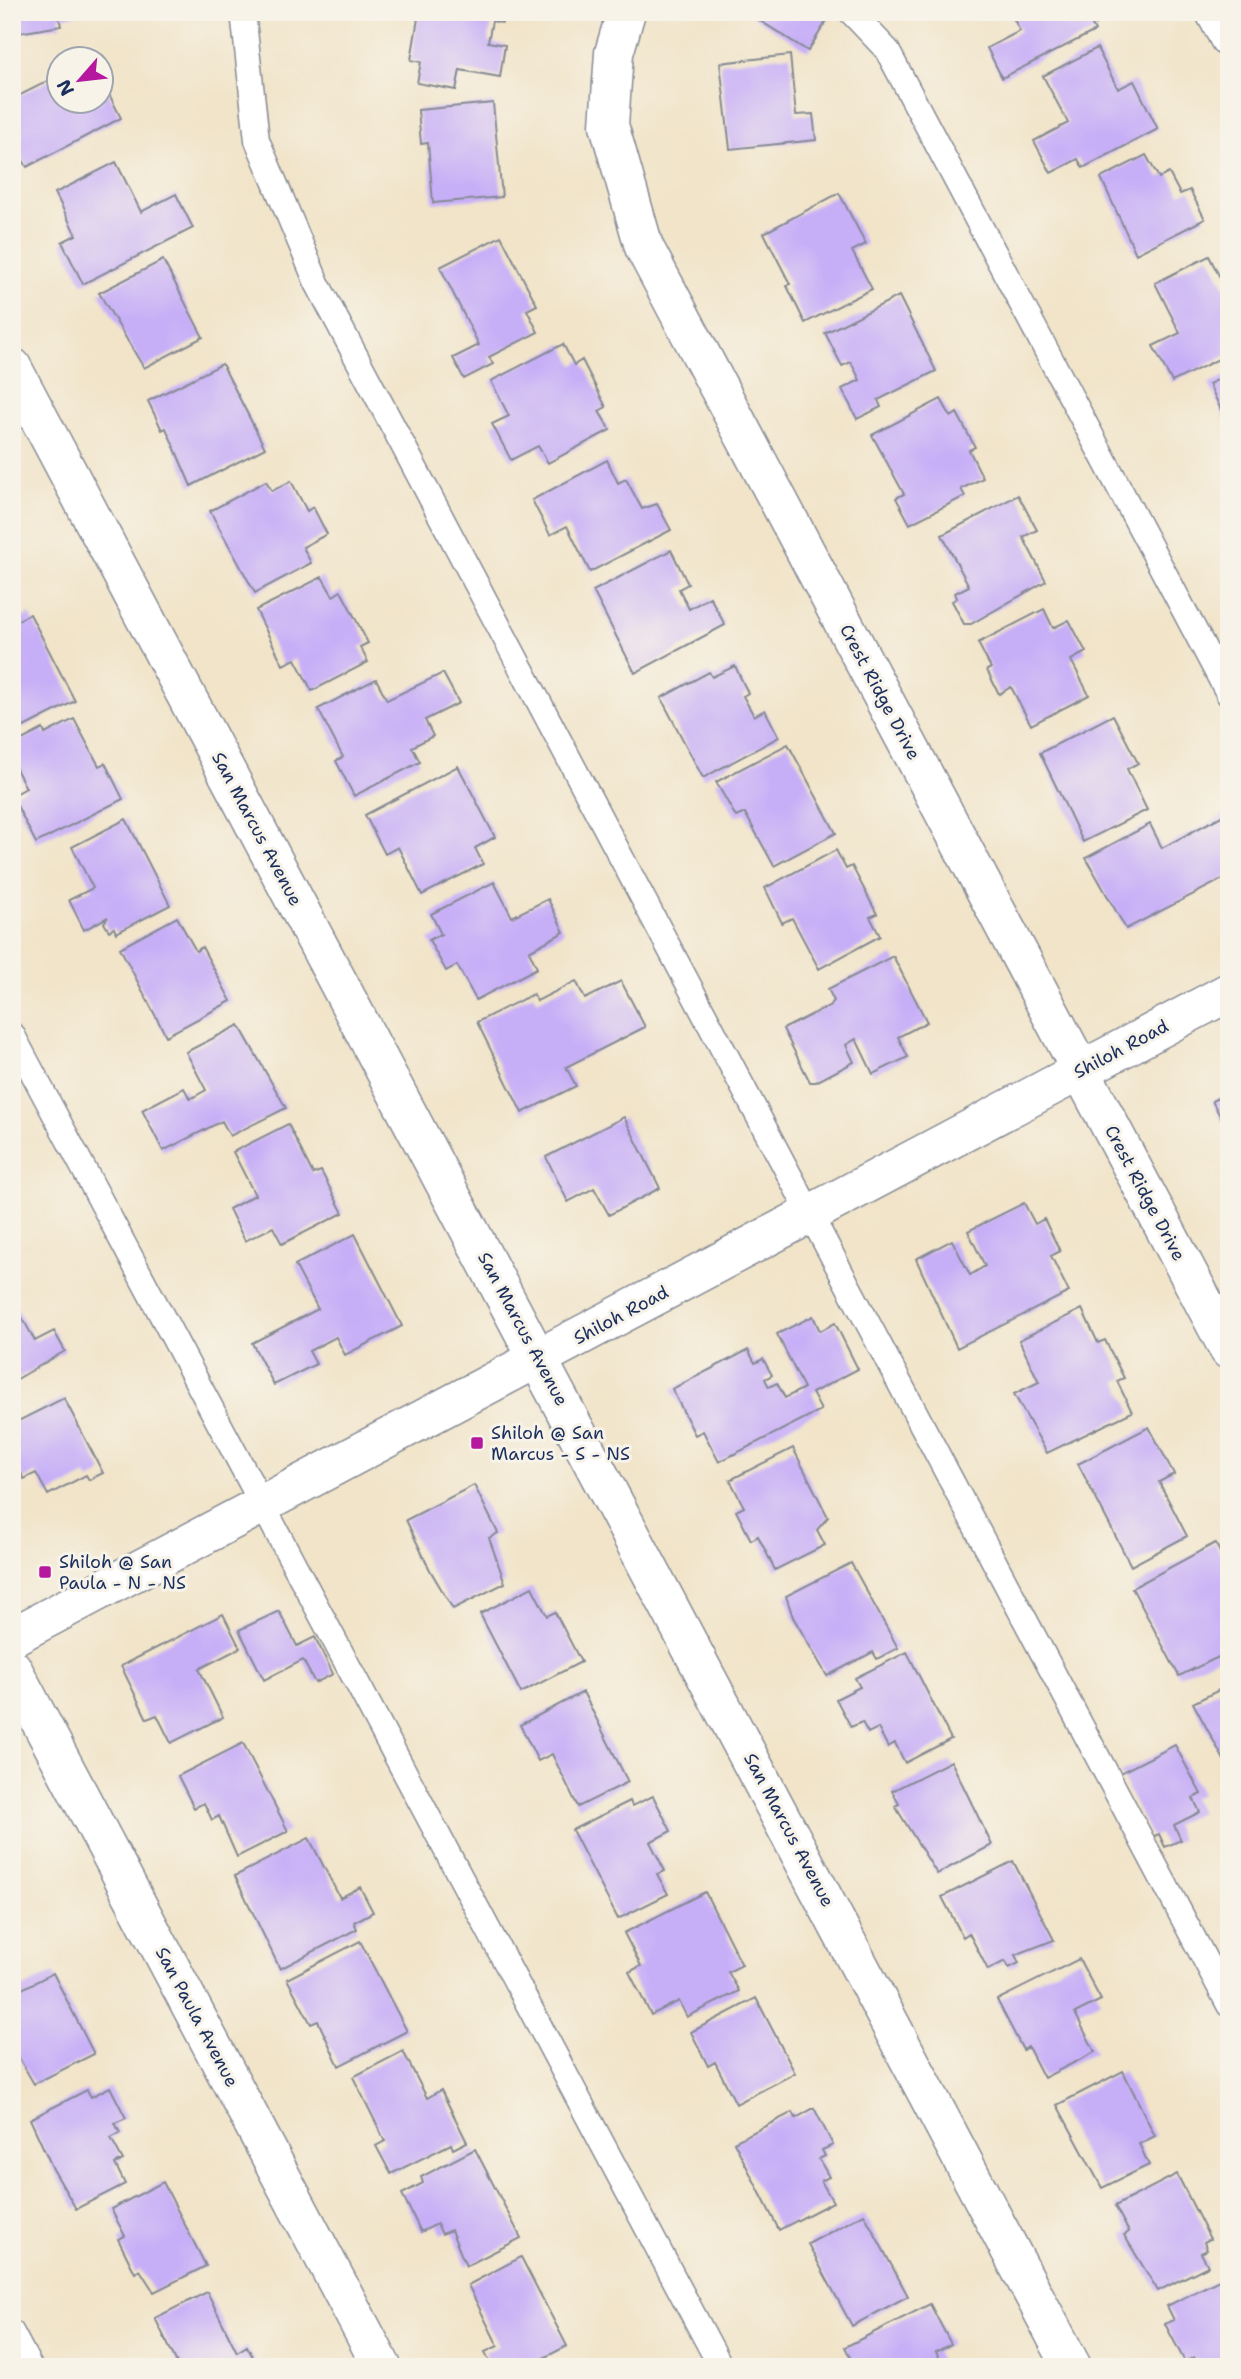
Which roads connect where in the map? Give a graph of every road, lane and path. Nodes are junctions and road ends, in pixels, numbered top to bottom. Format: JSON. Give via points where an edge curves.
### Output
{"nodes":[{"id":1,"x":243,"y":12,"type":"edge"},
{"id":2,"x":626,"y":12,"type":"edge"},
{"id":3,"x":851,"y":12,"type":"edge"},
{"id":4,"x":1215,"y":12,"type":"edge"},
{"id":5,"x":1229,"y":38,"type":"edge"},
{"id":6,"x":12,"y":367,"type":"edge"},
{"id":7,"x":1229,"y":695,"type":"edge"},
{"id":8,"x":1229,"y":992,"type":"edge"},
{"id":9,"x":12,"y":1034,"type":"edge"},
{"id":10,"x":1080,"y":1071,"type":"junction"},
{"id":11,"x":809,"y":1216,"type":"junction"},
{"id":12,"x":1229,"y":1350,"type":"edge"},
{"id":13,"x":539,"y":1359,"type":"junction"},
{"id":14,"x":261,"y":1504,"type":"junction"},
{"id":15,"x":12,"y":1637,"type":"edge"},
{"id":16,"x":12,"y":1668,"type":"edge"},
{"id":17,"x":1229,"y":2005,"type":"edge"},
{"id":18,"x":12,"y":2333,"type":"edge"},
{"id":19,"x":30,"y":2367,"type":"edge"},
{"id":20,"x":382,"y":2367,"type":"edge"},
{"id":21,"x":721,"y":2367,"type":"edge"},
{"id":22,"x":1072,"y":2367,"type":"edge"}],
"edges":[{"from":1,"to":11,"type":"lane","via":[[257,139],[317,283]]},
{"from":2,"to":10,"type":"street","name":"Crest Ridge Drive","via":[[614,53],[609,125],[644,247]]},
{"from":3,"to":7,"type":"lane","via":[[887,50]]},
{"from":4,"to":5,"type":"street"},
{"from":6,"to":13,"type":"street","name":"San Marcus Avenue"},
{"from":8,"to":10,"type":"street","name":"Shiloh Road"},
{"from":9,"to":14,"type":"lane"},
{"from":10,"to":11,"type":"street","name":"Shiloh Road"},
{"from":10,"to":12,"type":"street","name":"Crest Ridge Drive"},
{"from":11,"to":13,"type":"street","name":"Shiloh Road"},
{"from":11,"to":17,"type":"lane"},
{"from":13,"to":14,"type":"street","name":"Shiloh Road"},
{"from":13,"to":22,"type":"street","name":"San Marcus Avenue"},
{"from":14,"to":15,"type":"street","name":"Shiloh Road"},
{"from":14,"to":21,"type":"lane"},
{"from":16,"to":20,"type":"street","name":"San Paula Avenue"},
{"from":18,"to":19,"type":"lane"}]}
